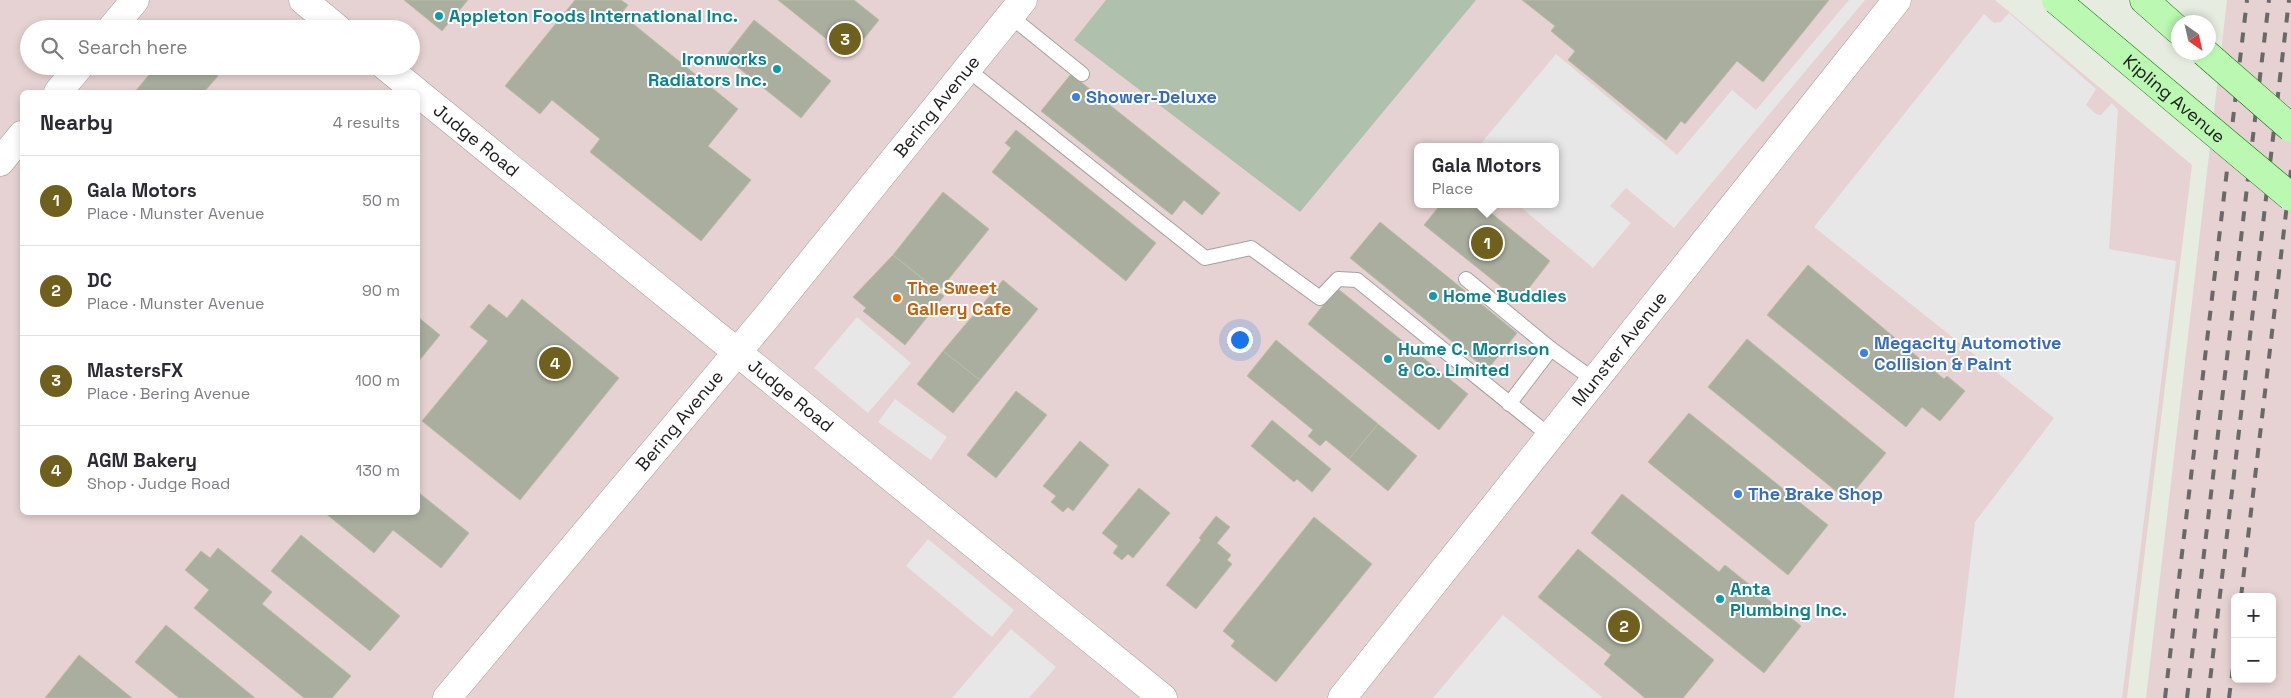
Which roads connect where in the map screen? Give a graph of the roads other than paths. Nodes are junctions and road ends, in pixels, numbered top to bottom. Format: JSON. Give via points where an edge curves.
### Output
{"nodes":[{"id":1,"x":135,"y":0,"type":"edge"},
{"id":2,"x":303,"y":0,"type":"edge"},
{"id":3,"x":1897,"y":0,"type":"edge"},
{"id":4,"x":2056,"y":0,"type":"edge"},
{"id":5,"x":2144,"y":0,"type":"edge"},
{"id":6,"x":1016,"y":8,"type":"edge"},
{"id":7,"x":118,"y":20,"type":"edge"},
{"id":8,"x":327,"y":20,"type":"edge"},
{"id":9,"x":2171,"y":24,"type":"edge"},
{"id":10,"x":2213,"y":60,"type":"edge"},
{"id":11,"x":967,"y":69,"type":"junction"},
{"id":12,"x":1082,"y":74,"type":"dead end"},
{"id":13,"x":72,"y":75,"type":"edge"},
{"id":14,"x":396,"y":75,"type":"edge"},
{"id":15,"x":60,"y":90,"type":"edge"},
{"id":16,"x":413,"y":90,"type":"edge"},
{"id":17,"x":420,"y":95,"type":"edge"},
{"id":18,"x":2291,"y":128,"type":"edge"},
{"id":19,"x":20,"y":137,"type":"edge"},
{"id":20,"x":0,"y":162,"type":"edge"},
{"id":21,"x":2291,"y":197,"type":"edge"},
{"id":22,"x":1466,"y":279,"type":"dead end"},
{"id":23,"x":1551,"y":349,"type":"junction"},
{"id":24,"x":738,"y":352,"type":"junction"},
{"id":25,"x":1594,"y":380,"type":"junction"},
{"id":26,"x":1508,"y":404,"type":"junction"},
{"id":27,"x":1550,"y":436,"type":"junction"},
{"id":28,"x":447,"y":698,"type":"edge"},
{"id":29,"x":1163,"y":698,"type":"edge"},
{"id":30,"x":1342,"y":698,"type":"edge"}],
"edges":[{"from":1,"to":7,"type":"street"},
{"from":2,"to":8,"type":"street"},
{"from":3,"to":25,"type":"street","name":"Munster Avenue"},
{"from":4,"to":21,"type":"main road","name":"Kipling Avenue","bridge":true},
{"from":5,"to":9,"type":"main road"},
{"from":6,"to":11,"type":"street","name":"Bering Avenue"},
{"from":6,"to":12,"type":"lane"},
{"from":10,"to":18,"type":"main road","bridge":true},
{"from":11,"to":24,"type":"street","name":"Bering Avenue"},
{"from":11,"to":26,"type":"lane","via":[[1205,258],[1251,248],[1320,298],[1338,279],[1357,280]]},
{"from":13,"to":15,"type":"street"},
{"from":14,"to":16,"type":"street","name":"Judge Road"},
{"from":17,"to":24,"type":"street","name":"Judge Road"},
{"from":19,"to":20,"type":"street"},
{"from":22,"to":23,"type":"lane"},
{"from":23,"to":25,"type":"lane"},
{"from":23,"to":26,"type":"lane"},
{"from":24,"to":28,"type":"street","name":"Bering Avenue"},
{"from":24,"to":29,"type":"street","name":"Judge Road"},
{"from":25,"to":27,"type":"street","name":"Munster Avenue"},
{"from":26,"to":27,"type":"lane"},
{"from":27,"to":30,"type":"street","name":"Munster Avenue"}]}
